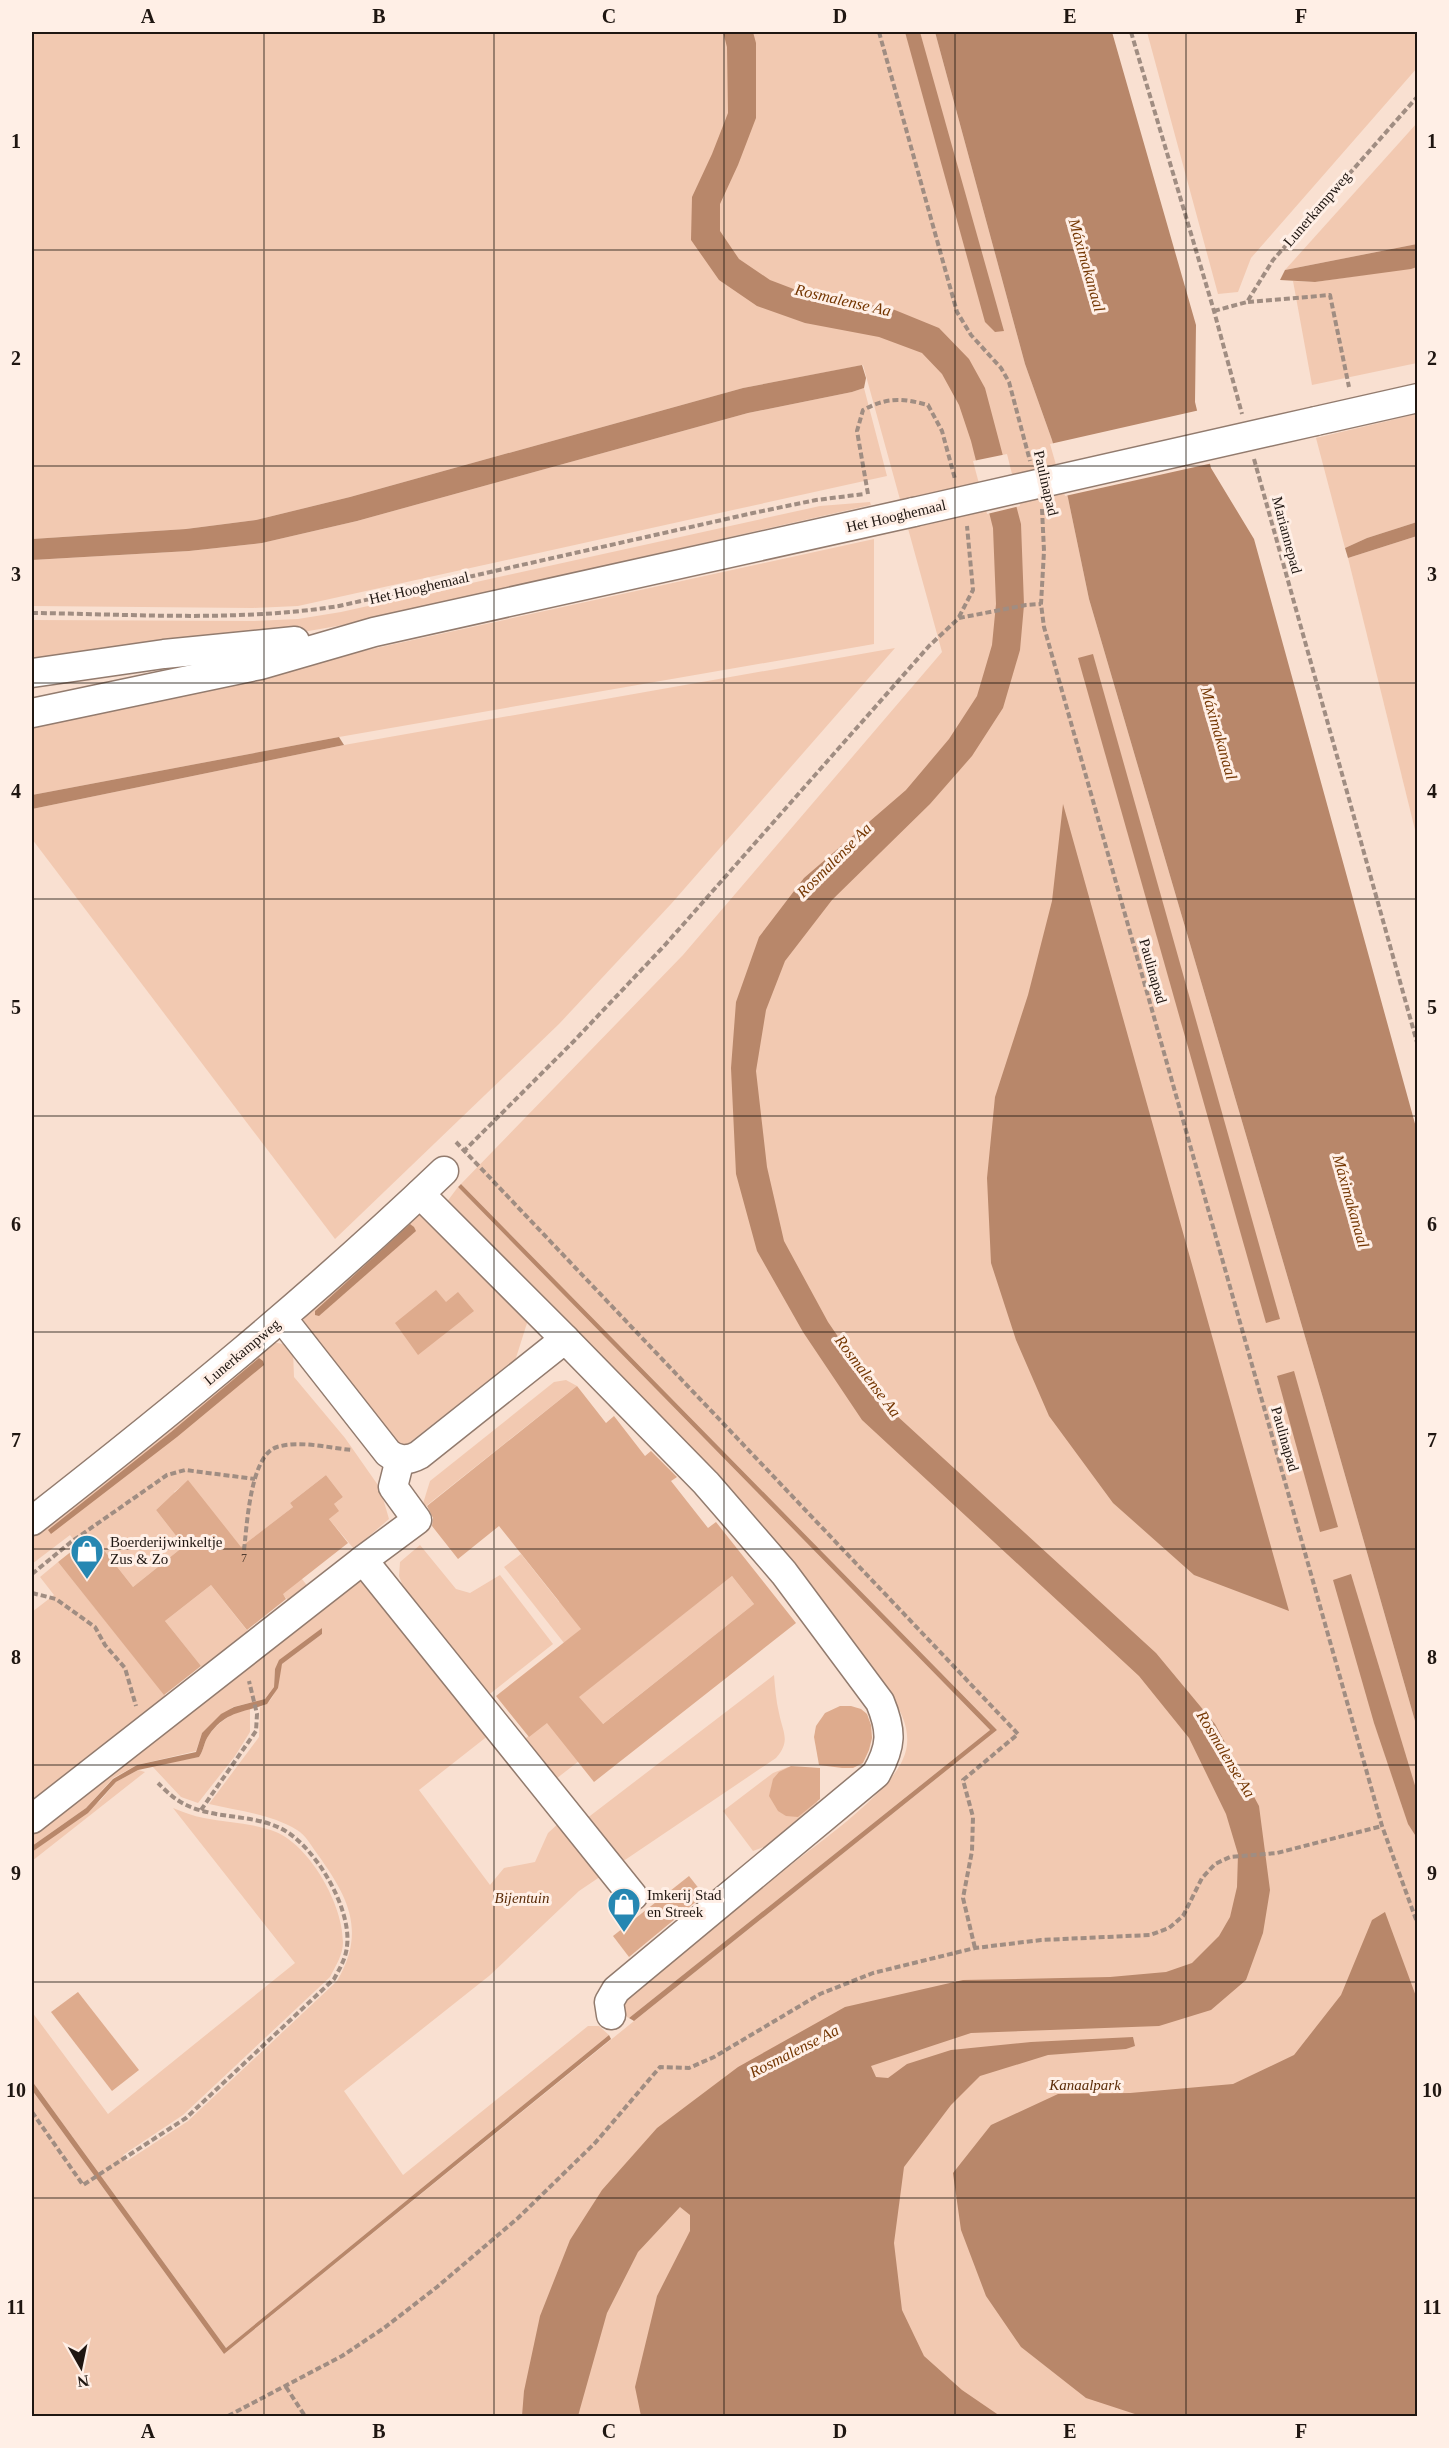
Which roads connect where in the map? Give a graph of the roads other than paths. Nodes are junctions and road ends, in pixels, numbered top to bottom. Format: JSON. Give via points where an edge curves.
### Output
{"nodes":[{"id":1,"x":1418,"y":398,"type":"edge"},
{"id":2,"x":374,"y":632,"type":"junction"},
{"id":3,"x":32,"y":673,"type":"edge"},
{"id":4,"x":32,"y":713,"type":"edge"},
{"id":5,"x":444,"y":1171,"type":"road end"},
{"id":6,"x":420,"y":1194,"type":"junction"},
{"id":7,"x":282,"y":1318,"type":"junction"},
{"id":8,"x":565,"y":1339,"type":"junction"},
{"id":9,"x":394,"y":1456,"type":"junction"},
{"id":10,"x":32,"y":1521,"type":"edge"},
{"id":11,"x":363,"y":1560,"type":"junction"},
{"id":12,"x":32,"y":1819,"type":"edge"},
{"id":13,"x":633,"y":1896,"type":"dead end"},
{"id":14,"x":611,"y":2015,"type":"dead end"}],
"edges":[{"from":1,"to":2,"type":"street","name":"Het Hooghemaal","bridge":true},
{"from":2,"to":3,"type":"street","name":"Het Hooghemaal","via":[[164,654]]},
{"from":2,"to":4,"type":"street","name":"Het Hooghemaal","via":[[260,665]]},
{"from":5,"to":6,"type":"street","name":"Lunerkampweg"},
{"from":6,"to":7,"type":"street","name":"Lunerkampweg"},
{"from":6,"to":8,"type":"street"},
{"from":7,"to":9,"type":"street"},
{"from":7,"to":10,"type":"street","name":"Lunerkampweg"},
{"from":8,"to":9,"type":"street","via":[[419,1455],[407,1460]]},
{"from":8,"to":14,"type":"street","via":[[706,1483],[784,1573],[880,1702],[888,1719],[890,1738],[876,1773],[616,1990],[609,2002]]},
{"from":9,"to":11,"type":"street","via":[[393,1487],[417,1520]]},
{"from":11,"to":12,"type":"street"},
{"from":11,"to":13,"type":"street"}]}
